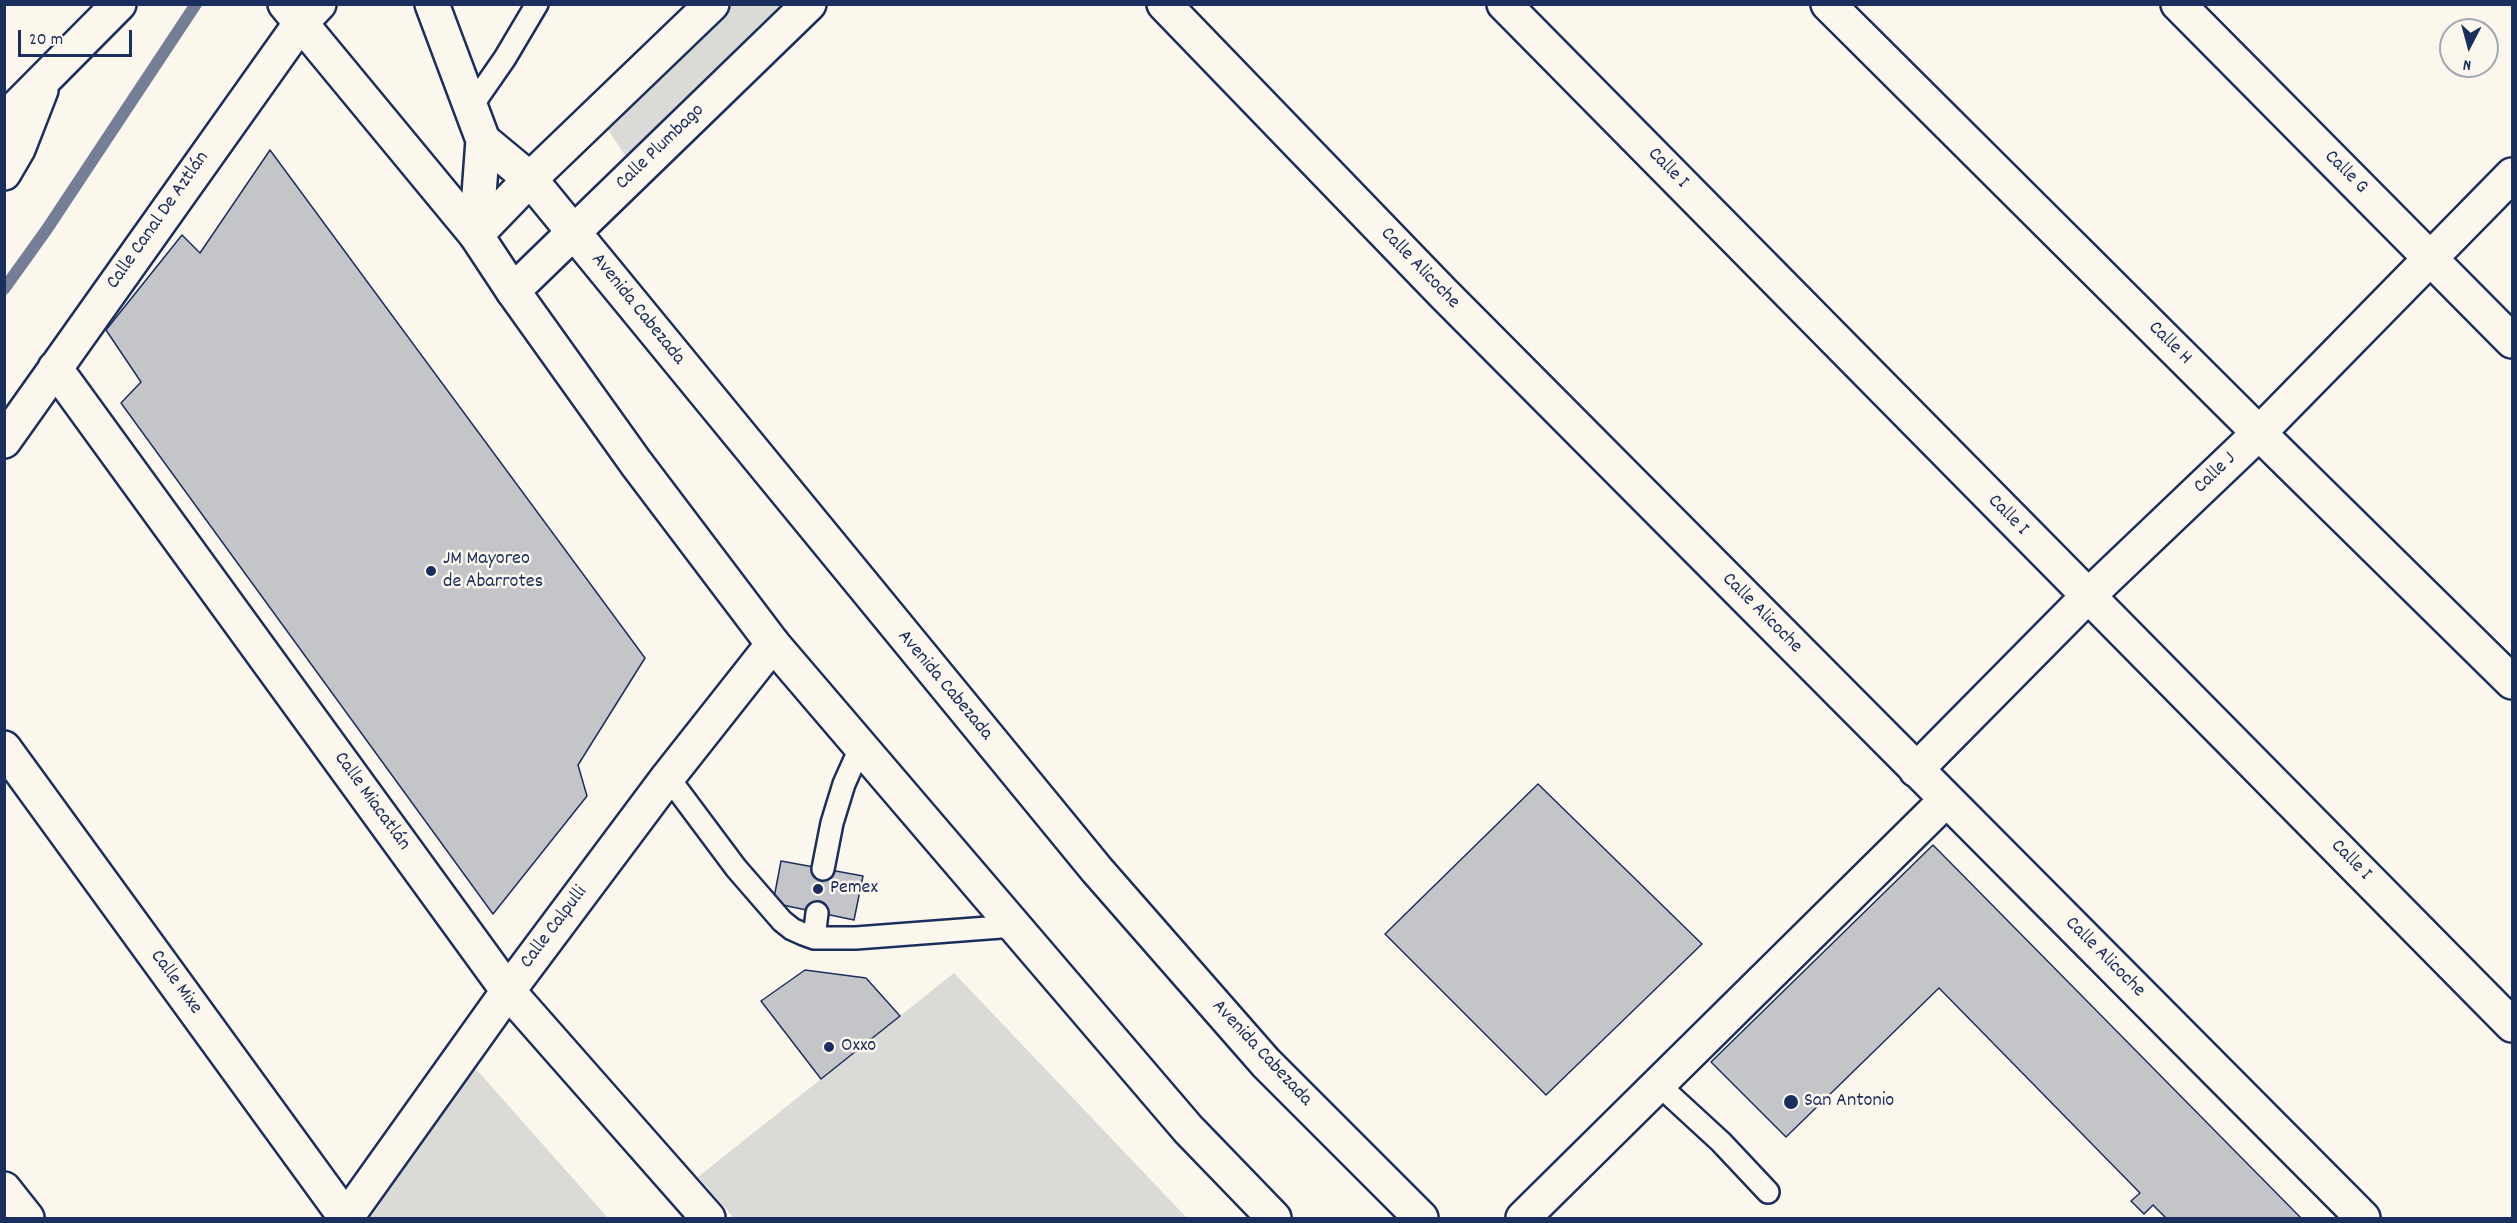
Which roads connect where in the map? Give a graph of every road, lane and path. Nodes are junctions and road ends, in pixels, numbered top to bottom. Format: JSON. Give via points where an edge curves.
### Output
{"nodes":[{"id":1,"x":119,"y":4,"type":"edge"},
{"id":2,"x":432,"y":4,"type":"edge"},
{"id":3,"x":537,"y":4,"type":"edge"},
{"id":4,"x":712,"y":4,"type":"edge"},
{"id":5,"x":809,"y":4,"type":"edge"},
{"id":6,"x":1164,"y":4,"type":"edge"},
{"id":7,"x":1504,"y":4,"type":"edge"},
{"id":8,"x":1828,"y":4,"type":"edge"},
{"id":9,"x":2178,"y":4,"type":"edge"},
{"id":10,"x":301,"y":11,"type":"edge"},
{"id":11,"x":45,"y":80,"type":"junction"},
{"id":12,"x":471,"y":107,"type":"junction"},
{"id":13,"x":4,"y":120,"type":"edge"},
{"id":14,"x":483,"y":140,"type":"junction"},
{"id":15,"x":4,"y":173,"type":"edge"},
{"id":16,"x":2512,"y":175,"type":"edge"},
{"id":17,"x":530,"y":179,"type":"junction"},
{"id":18,"x":574,"y":232,"type":"junction"},
{"id":19,"x":476,"y":235,"type":"junction"},
{"id":20,"x":2431,"y":259,"type":"junction"},
{"id":21,"x":513,"y":291,"type":"junction"},
{"id":22,"x":2512,"y":341,"type":"edge"},
{"id":23,"x":55,"y":368,"type":"junction"},
{"id":24,"x":2259,"y":433,"type":"junction"},
{"id":25,"x":4,"y":441,"type":"edge"},
{"id":26,"x":2087,"y":597,"type":"junction"},
{"id":27,"x":773,"y":644,"type":"junction"},
{"id":28,"x":2512,"y":682,"type":"edge"},
{"id":29,"x":861,"y":746,"type":"junction"},
{"id":30,"x":4,"y":748,"type":"edge"},
{"id":31,"x":1916,"y":770,"type":"junction"},
{"id":32,"x":668,"y":777,"type":"junction"},
{"id":33,"x":1946,"y":800,"type":"junction"},
{"id":34,"x":823,"y":869,"type":"dead end"},
{"id":35,"x":817,"y":913,"type":"dead end"},
{"id":36,"x":1014,"y":926,"type":"junction"},
{"id":37,"x":814,"y":938,"type":"junction"},
{"id":38,"x":508,"y":991,"type":"junction"},
{"id":39,"x":2512,"y":1025,"type":"edge"},
{"id":40,"x":1659,"y":1085,"type":"junction"},
{"id":41,"x":4,"y":1189,"type":"edge"},
{"id":42,"x":1768,"y":1191,"type":"dead end"},
{"id":43,"x":27,"y":1218,"type":"edge"},
{"id":44,"x":346,"y":1218,"type":"edge"},
{"id":45,"x":708,"y":1218,"type":"edge"},
{"id":46,"x":1274,"y":1218,"type":"edge"},
{"id":47,"x":1421,"y":1218,"type":"edge"},
{"id":48,"x":1523,"y":1218,"type":"edge"},
{"id":49,"x":2363,"y":1218,"type":"edge"}],
"edges":[{"from":1,"to":11,"type":"street"},
{"from":2,"to":12,"type":"street"},
{"from":3,"to":12,"type":"lane"},
{"from":4,"to":17,"type":"street"},
{"from":5,"to":18,"type":"street","name":"Calle Plumbago"},
{"from":6,"to":31,"type":"street","name":"Calle Alicoche","via":[[1443,294]]},
{"from":7,"to":26,"type":"street","name":"Calle I"},
{"from":8,"to":24,"type":"street","name":"Calle H"},
{"from":9,"to":20,"type":"street","name":"Calle G"},
{"from":10,"to":19,"type":"street"},
{"from":10,"to":23,"type":"street","name":"Calle Canal De Aztlán"},
{"from":11,"to":13,"type":"street"},
{"from":11,"to":15,"type":"street","via":[[18,149]]},
{"from":12,"to":14,"type":"street"},
{"from":14,"to":17,"type":"street","name":"Avenida Cabezada"},
{"from":14,"to":19,"type":"street"},
{"from":16,"to":20,"type":"street","name":"Calle J"},
{"from":17,"to":18,"type":"street","name":"Avenida Cabezada"},
{"from":17,"to":19,"type":"street"},
{"from":18,"to":21,"type":"street","name":"Calle Plumbago"},
{"from":18,"to":47,"type":"street","name":"Avenida Cabezada","via":[[1097,870],[1266,1063]]},
{"from":19,"to":21,"type":"street"},
{"from":20,"to":22,"type":"street","name":"Calle G"},
{"from":20,"to":24,"type":"street","name":"Calle J"},
{"from":21,"to":27,"type":"street"},
{"from":23,"to":25,"type":"street","name":"Calle Canal De Aztlán"},
{"from":23,"to":38,"type":"street","name":"Calle Miacatlán"},
{"from":24,"to":26,"type":"street","name":"Calle J"},
{"from":24,"to":28,"type":"street","name":"Calle H"},
{"from":26,"to":31,"type":"street","name":"Calle J"},
{"from":26,"to":39,"type":"street","name":"Calle I"},
{"from":27,"to":29,"type":"street"},
{"from":27,"to":32,"type":"street","name":"Calle Calpulli"},
{"from":29,"to":34,"type":"lane","via":[[841,794]]},
{"from":29,"to":36,"type":"street"},
{"from":30,"to":44,"type":"street","name":"Calle Mixe"},
{"from":31,"to":33,"type":"street","name":"Calle Alicoche"},
{"from":32,"to":37,"type":"lane","via":[[736,868],[782,921]]},
{"from":32,"to":38,"type":"street","name":"Calle Calpulli"},
{"from":33,"to":40,"type":"street"},
{"from":33,"to":49,"type":"street","name":"Calle Alicoche"},
{"from":35,"to":37,"type":"lane"},
{"from":36,"to":37,"type":"lane"},
{"from":36,"to":46,"type":"street","via":[[1188,1129]]},
{"from":38,"to":44,"type":"street","name":"Calle Calpulli"},
{"from":38,"to":45,"type":"street","name":"Calle Miacatlán"},
{"from":40,"to":42,"type":"lane","via":[[1722,1142]]},
{"from":40,"to":48,"type":"street"},
{"from":41,"to":43,"type":"street"}]}
